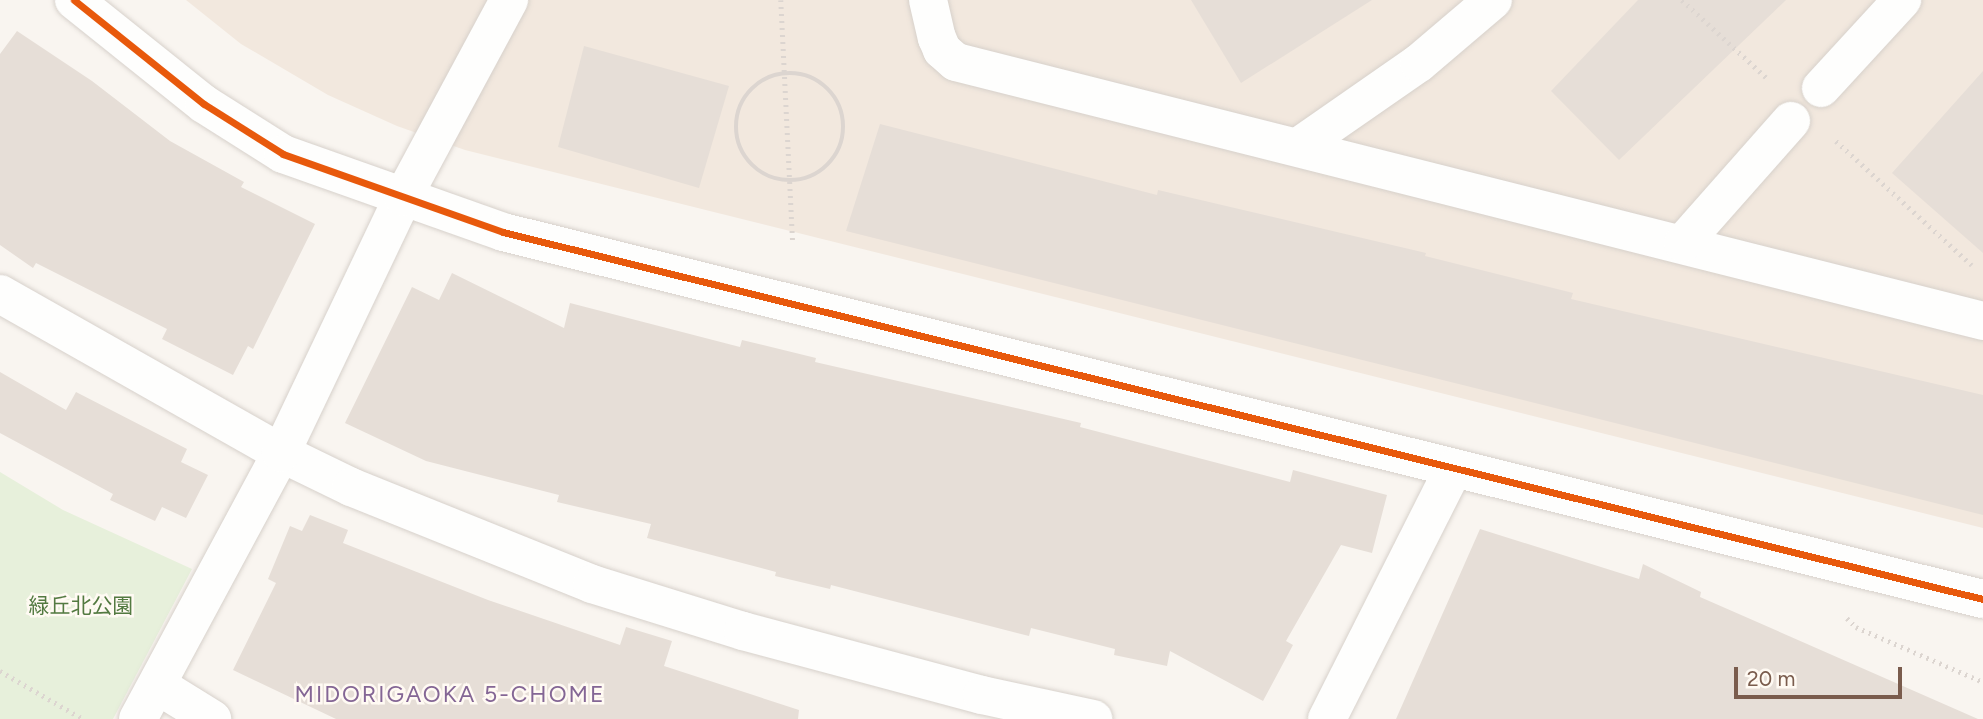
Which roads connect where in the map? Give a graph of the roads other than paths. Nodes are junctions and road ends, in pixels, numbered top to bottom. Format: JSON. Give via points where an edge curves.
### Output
{"nodes":[{"id":1,"x":74,"y":0,"type":"edge"},
{"id":2,"x":509,"y":0,"type":"edge"},
{"id":3,"x":929,"y":0,"type":"edge"},
{"id":4,"x":1493,"y":0,"type":"edge"},
{"id":5,"x":1902,"y":0,"type":"edge"},
{"id":6,"x":1821,"y":88,"type":"dead end"},
{"id":7,"x":1791,"y":121,"type":"dead end"},
{"id":8,"x":1298,"y":147,"type":"junction"},
{"id":9,"x":403,"y":197,"type":"junction"},
{"id":10,"x":1683,"y":243,"type":"junction"},
{"id":11,"x":0,"y":294,"type":"edge"},
{"id":12,"x":1983,"y":321,"type":"edge"},
{"id":13,"x":281,"y":453,"type":"junction"},
{"id":14,"x":1454,"y":468,"type":"junction"},
{"id":15,"x":1983,"y":599,"type":"edge"},
{"id":16,"x":157,"y":685,"type":"junction"},
{"id":17,"x":138,"y":719,"type":"edge"},
{"id":18,"x":212,"y":719,"type":"edge"},
{"id":19,"x":1093,"y":719,"type":"edge"},
{"id":20,"x":1327,"y":719,"type":"edge"}],
"edges":[{"from":1,"to":9,"type":"street","via":[[204,104],[283,154]]},
{"from":2,"to":9,"type":"street"},
{"from":3,"to":8,"type":"street","via":[[942,50],[956,62]]},
{"from":4,"to":8,"type":"street","via":[[1419,63]]},
{"from":5,"to":6,"type":"street"},
{"from":7,"to":10,"type":"street"},
{"from":8,"to":10,"type":"street"},
{"from":9,"to":13,"type":"street"},
{"from":9,"to":14,"type":"street","via":[[503,233]]},
{"from":10,"to":12,"type":"street"},
{"from":11,"to":13,"type":"street"},
{"from":13,"to":16,"type":"street"},
{"from":13,"to":19,"type":"street","via":[[351,487],[592,584],[743,631],[982,695]]},
{"from":14,"to":15,"type":"street"},
{"from":14,"to":20,"type":"street"},
{"from":16,"to":17,"type":"street"},
{"from":16,"to":18,"type":"street"}]}
